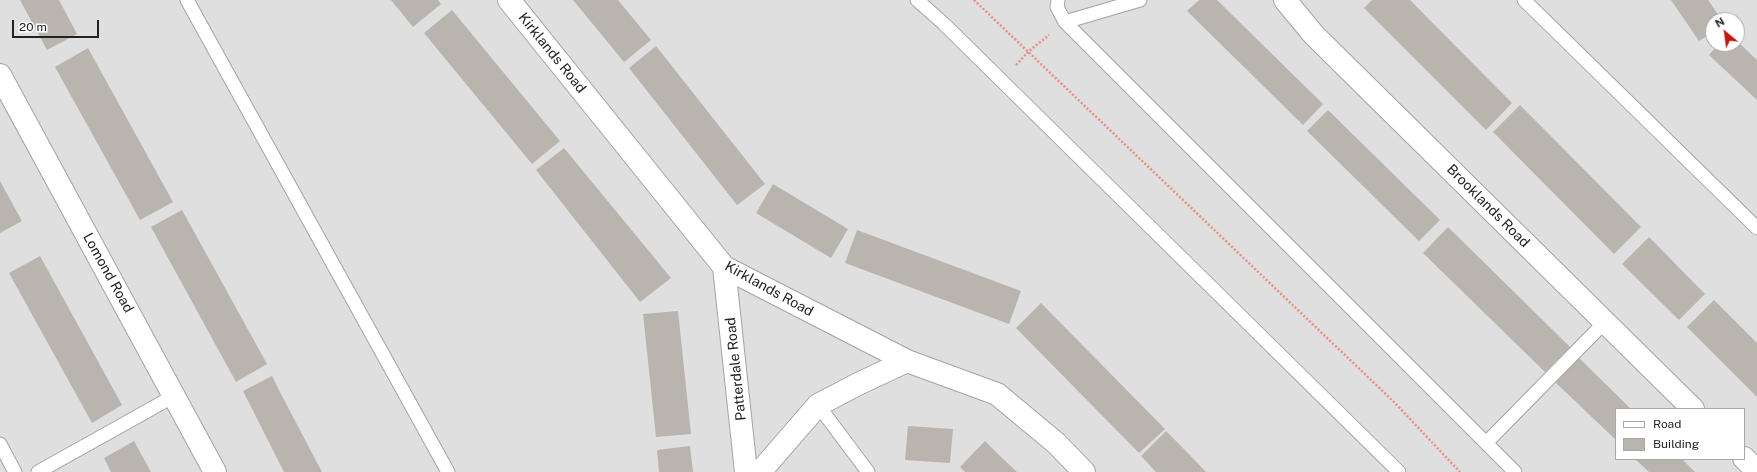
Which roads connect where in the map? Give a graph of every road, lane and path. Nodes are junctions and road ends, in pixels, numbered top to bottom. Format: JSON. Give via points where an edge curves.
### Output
{"nodes":[{"id":1,"x":187,"y":0,"type":"edge"},
{"id":2,"x":509,"y":0,"type":"edge"},
{"id":3,"x":917,"y":0,"type":"edge"},
{"id":4,"x":974,"y":0,"type":"edge"},
{"id":5,"x":1058,"y":0,"type":"edge"},
{"id":6,"x":1140,"y":0,"type":"edge"},
{"id":7,"x":1285,"y":0,"type":"edge"},
{"id":8,"x":1526,"y":1,"type":"edge"},
{"id":9,"x":1065,"y":22,"type":"junction"},
{"id":10,"x":1029,"y":51,"type":"junction"},
{"id":11,"x":990,"y":70,"type":"junction"},
{"id":12,"x":0,"y":75,"type":"edge"},
{"id":13,"x":1757,"y":228,"type":"edge"},
{"id":14,"x":724,"y":267,"type":"junction"},
{"id":15,"x":1604,"y":322,"type":"junction"},
{"id":16,"x":907,"y":361,"type":"junction"},
{"id":17,"x":174,"y":396,"type":"junction"},
{"id":18,"x":818,"y":405,"type":"junction"},
{"id":19,"x":1692,"y":408,"type":"edge"},
{"id":20,"x":1486,"y":443,"type":"junction"},
{"id":21,"x":0,"y":444,"type":"edge"},
{"id":22,"x":1745,"y":459,"type":"edge"},
{"id":23,"x":1757,"y":471,"type":"edge"},
{"id":24,"x":15,"y":472,"type":"edge"},
{"id":25,"x":38,"y":472,"type":"edge"},
{"id":26,"x":215,"y":472,"type":"edge"},
{"id":27,"x":448,"y":472,"type":"edge"},
{"id":28,"x":746,"y":472,"type":"edge"},
{"id":29,"x":760,"y":472,"type":"edge"},
{"id":30,"x":868,"y":472,"type":"edge"},
{"id":31,"x":1084,"y":472,"type":"edge"},
{"id":32,"x":1399,"y":472,"type":"edge"},
{"id":33,"x":1460,"y":472,"type":"edge"},
{"id":34,"x":1515,"y":472,"type":"edge"}],
"edges":[{"from":1,"to":27,"type":"lane"},
{"from":2,"to":14,"type":"street","name":"Kirklands Road"},
{"from":3,"to":11,"type":"lane"},
{"from":4,"to":10,"type":"path"},
{"from":5,"to":9,"type":"lane","via":[[1057,7]]},
{"from":6,"to":9,"type":"lane"},
{"from":7,"to":15,"type":"street","name":"Brooklands Road","via":[[1314,35]]},
{"from":8,"to":13,"type":"lane"},
{"from":9,"to":10,"type":"path"},
{"from":9,"to":20,"type":"lane"},
{"from":10,"to":11,"type":"path","via":[[1013,67]]},
{"from":10,"to":33,"type":"path","via":[[1394,402]]},
{"from":11,"to":32,"type":"lane"},
{"from":12,"to":17,"type":"street","name":"Lomond Road"},
{"from":14,"to":16,"type":"street","name":"Kirklands Road"},
{"from":14,"to":28,"type":"street","name":"Patterdale Road"},
{"from":15,"to":19,"type":"street","name":"Brooklands Road"},
{"from":15,"to":20,"type":"lane"},
{"from":16,"to":18,"type":"street"},
{"from":16,"to":31,"type":"street","name":"Kirklands Road","via":[[997,394],[1056,443]]},
{"from":17,"to":25,"type":"lane"},
{"from":17,"to":26,"type":"street","name":"Lomond Road"},
{"from":18,"to":29,"type":"street"},
{"from":18,"to":30,"type":"lane"},
{"from":20,"to":34,"type":"lane"},
{"from":21,"to":24,"type":"lane"},
{"from":22,"to":23,"type":"street"}]}
